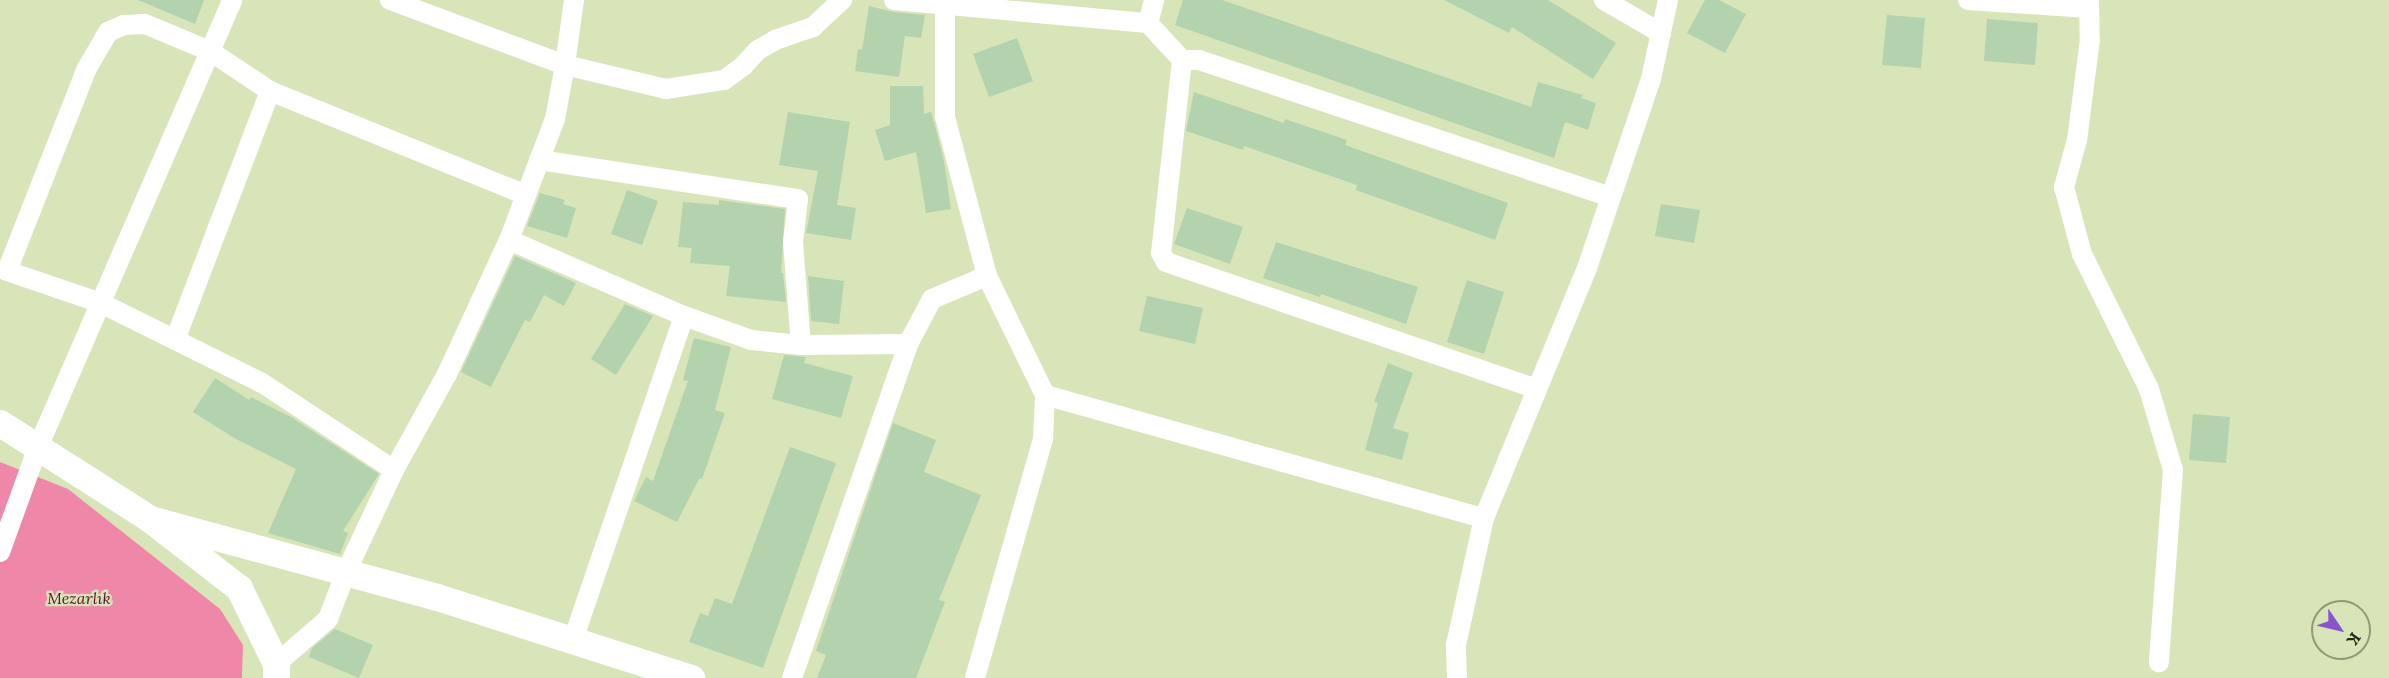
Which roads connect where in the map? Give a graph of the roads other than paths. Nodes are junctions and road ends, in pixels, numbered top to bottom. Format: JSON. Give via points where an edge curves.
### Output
{"nodes":[{"id":1,"x":232,"y":0,"type":"edge"},
{"id":2,"x":390,"y":0,"type":"edge"},
{"id":3,"x":574,"y":0,"type":"edge"},
{"id":4,"x":842,"y":0,"type":"edge"},
{"id":5,"x":894,"y":0,"type":"edge"},
{"id":6,"x":1154,"y":0,"type":"edge"},
{"id":7,"x":1604,"y":0,"type":"edge"},
{"id":8,"x":1668,"y":0,"type":"edge"},
{"id":9,"x":1968,"y":0,"type":"edge"},
{"id":10,"x":945,"y":3,"type":"edge"},
{"id":11,"x":2089,"y":4,"type":"edge"},
{"id":12,"x":1148,"y":22,"type":"junction"},
{"id":13,"x":1661,"y":33,"type":"junction"},
{"id":14,"x":210,"y":51,"type":"junction"},
{"id":15,"x":1182,"y":60,"type":"junction"},
{"id":16,"x":566,"y":65,"type":"junction"},
{"id":17,"x":270,"y":91,"type":"junction"},
{"id":18,"x":539,"y":160,"type":"junction"},
{"id":19,"x":526,"y":195,"type":"junction"},
{"id":20,"x":1611,"y":197,"type":"junction"},
{"id":21,"x":509,"y":240,"type":"junction"},
{"id":22,"x":987,"y":276,"type":"junction"},
{"id":23,"x":101,"y":303,"type":"junction"},
{"id":24,"x":684,"y":316,"type":"junction"},
{"id":25,"x":175,"y":340,"type":"junction"},
{"id":26,"x":908,"y":344,"type":"junction"},
{"id":27,"x":801,"y":345,"type":"junction"},
{"id":28,"x":1537,"y":389,"type":"junction"},
{"id":29,"x":1046,"y":395,"type":"junction"},
{"id":30,"x":0,"y":423,"type":"edge"},
{"id":31,"x":38,"y":447,"type":"junction"},
{"id":32,"x":394,"y":470,"type":"junction"},
{"id":33,"x":1484,"y":518,"type":"junction"},
{"id":34,"x":150,"y":519,"type":"junction"},
{"id":35,"x":0,"y":552,"type":"edge"},
{"id":36,"x":346,"y":572,"type":"junction"},
{"id":37,"x":573,"y":640,"type":"junction"},
{"id":38,"x":2159,"y":662,"type":"dead end"},
{"id":39,"x":276,"y":671,"type":"edge"},
{"id":40,"x":673,"y":676,"type":"edge"},
{"id":41,"x":792,"y":678,"type":"edge"},
{"id":42,"x":975,"y":678,"type":"edge"},
{"id":43,"x":1457,"y":678,"type":"edge"}],
"edges":[{"from":1,"to":14,"type":"street"},
{"from":2,"to":16,"type":"street"},
{"from":3,"to":16,"type":"street"},
{"from":4,"to":16,"type":"street","via":[[813,27],[758,50],[724,80],[666,89]]},
{"from":5,"to":10,"type":"street"},
{"from":6,"to":12,"type":"street"},
{"from":7,"to":13,"type":"street"},
{"from":8,"to":13,"type":"street"},
{"from":9,"to":11,"type":"street"},
{"from":10,"to":12,"type":"street"},
{"from":10,"to":22,"type":"street","via":[[945,117]]},
{"from":11,"to":38,"type":"street","via":[[2090,39],[2077,140],[2064,187],[2082,254],[2149,390],[2173,470]]},
{"from":12,"to":15,"type":"street"},
{"from":13,"to":20,"type":"street","via":[[1652,79]]},
{"from":14,"to":17,"type":"street"},
{"from":14,"to":23,"type":"street"},
{"from":14,"to":23,"type":"street","via":[[145,24],[124,25],[108,32],[86,70],[7,271]]},
{"from":15,"to":20,"type":"street","via":[[1199,60]]},
{"from":15,"to":28,"type":"street","via":[[1161,253],[1166,262]]},
{"from":16,"to":18,"type":"street","via":[[555,119]]},
{"from":17,"to":19,"type":"street"},
{"from":17,"to":25,"type":"street"},
{"from":18,"to":19,"type":"street"},
{"from":18,"to":27,"type":"street","via":[[798,199],[793,242]]},
{"from":19,"to":21,"type":"street"},
{"from":20,"to":28,"type":"street","via":[[1587,268]]},
{"from":21,"to":24,"type":"street"},
{"from":21,"to":32,"type":"street","via":[[447,374]]},
{"from":22,"to":26,"type":"street","via":[[932,299]]},
{"from":22,"to":29,"type":"street"},
{"from":23,"to":25,"type":"street"},
{"from":23,"to":31,"type":"street"},
{"from":24,"to":27,"type":"street","via":[[751,340]]},
{"from":24,"to":37,"type":"street"},
{"from":25,"to":32,"type":"street","via":[[262,383]]},
{"from":26,"to":27,"type":"street"},
{"from":26,"to":41,"type":"street"},
{"from":28,"to":33,"type":"street"},
{"from":29,"to":33,"type":"street"},
{"from":29,"to":42,"type":"street","via":[[1043,439]]},
{"from":30,"to":31,"type":"street"},
{"from":31,"to":34,"type":"street"},
{"from":31,"to":35,"type":"street"},
{"from":32,"to":36,"type":"street"},
{"from":33,"to":43,"type":"street","via":[[1456,645]]},
{"from":34,"to":36,"type":"street"},
{"from":34,"to":39,"type":"street","via":[[239,588]]},
{"from":36,"to":37,"type":"street"},
{"from":36,"to":39,"type":"street","via":[[328,619]]},
{"from":37,"to":40,"type":"street"}]}
